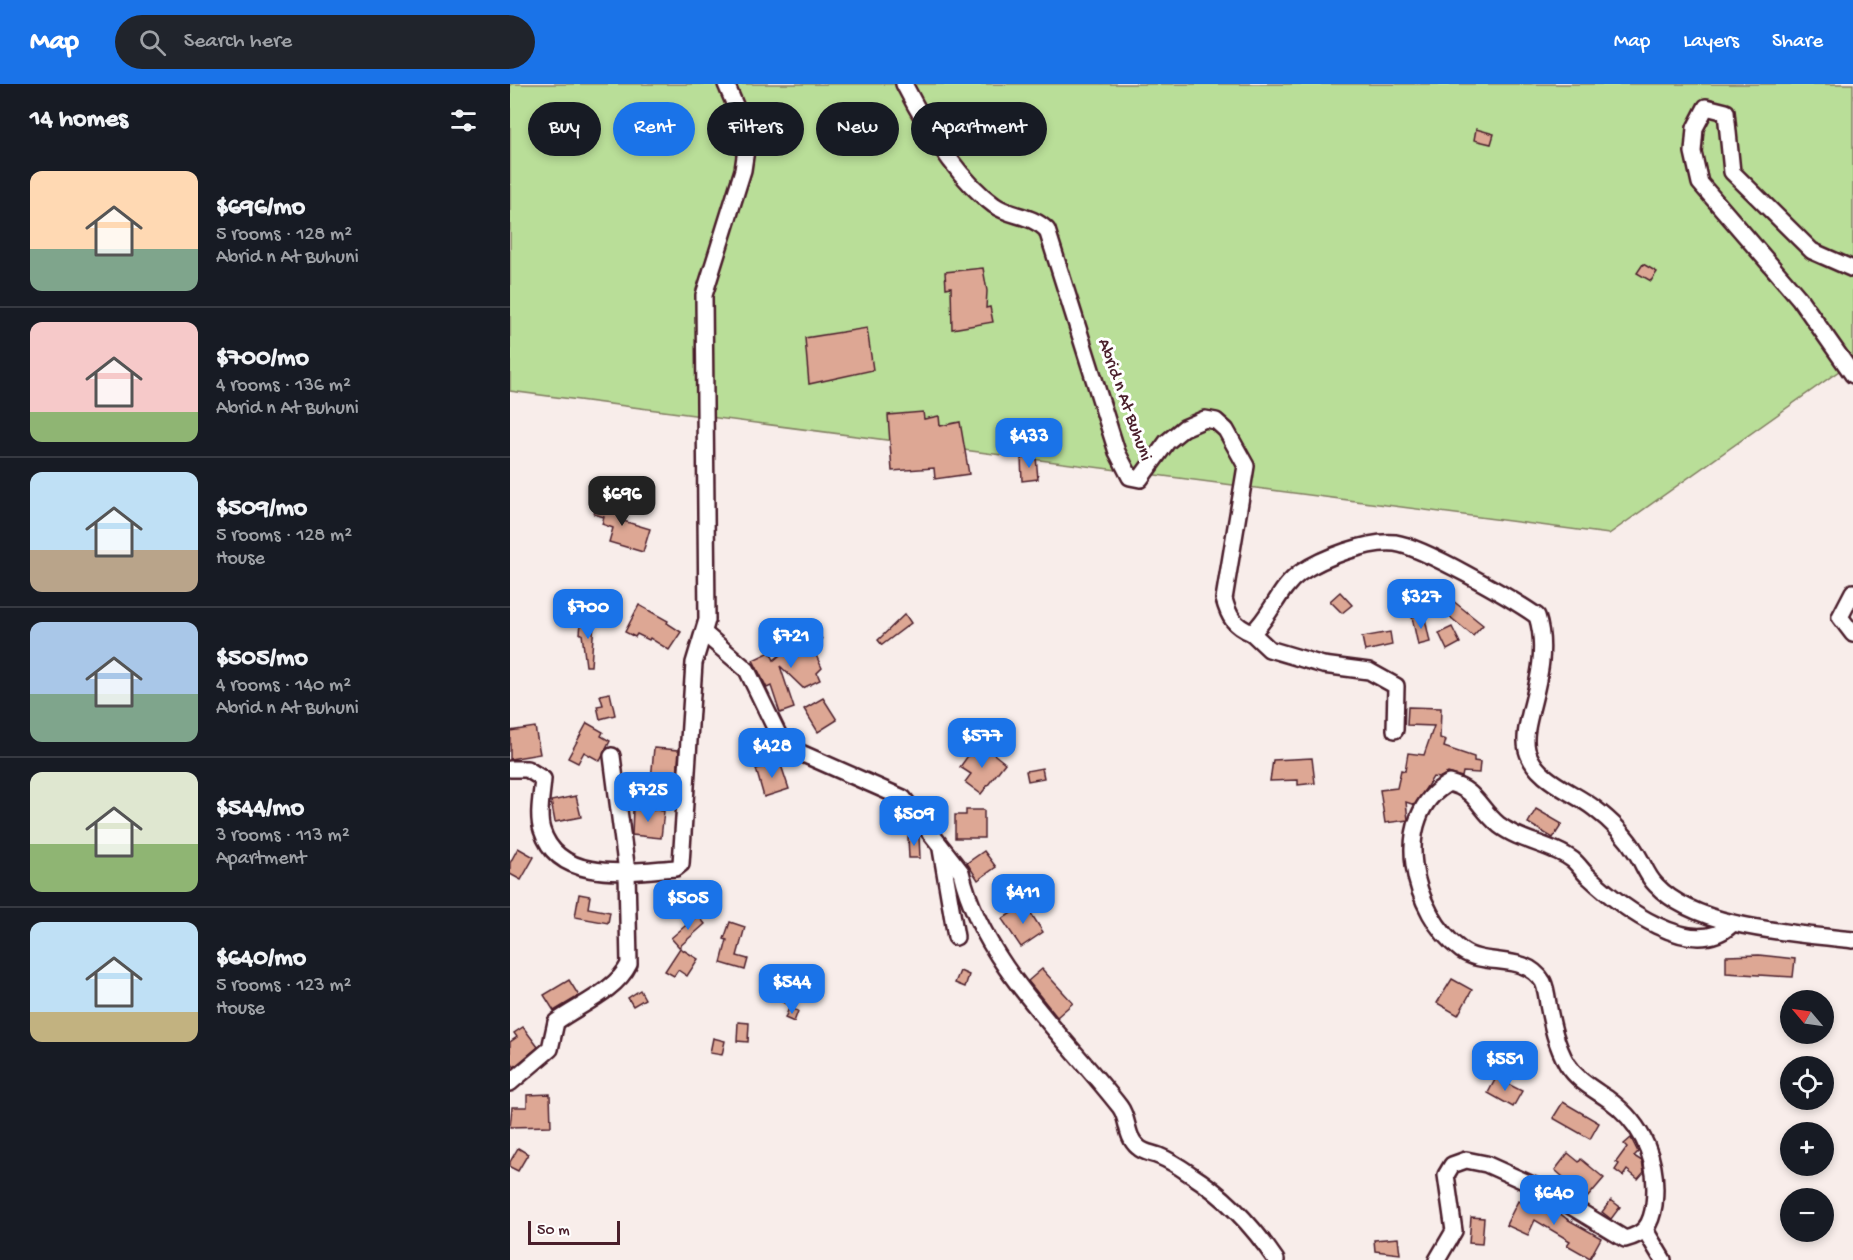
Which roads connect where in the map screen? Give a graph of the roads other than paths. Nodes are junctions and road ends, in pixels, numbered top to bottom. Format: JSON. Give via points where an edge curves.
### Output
{"nodes":[{"id":1,"x":726,"y":84,"type":"edge"},
{"id":2,"x":904,"y":84,"type":"edge"},
{"id":3,"x":1853,"y":269,"type":"edge"},
{"id":4,"x":1853,"y":375,"type":"edge"},
{"id":5,"x":1853,"y":592,"type":"edge"},
{"id":6,"x":704,"y":633,"type":"junction"},
{"id":7,"x":1252,"y":633,"type":"junction"},
{"id":8,"x":1853,"y":634,"type":"edge"},
{"id":9,"x":1395,"y":730,"type":"dead end"},
{"id":10,"x":612,"y":756,"type":"dead end"},
{"id":11,"x":510,"y":769,"type":"edge"},
{"id":12,"x":940,"y":843,"type":"junction"},
{"id":13,"x":627,"y":872,"type":"junction"},
{"id":14,"x":1731,"y":925,"type":"junction"},
{"id":15,"x":956,"y":937,"type":"dead end"},
{"id":16,"x":1853,"y":940,"type":"edge"},
{"id":17,"x":510,"y":1083,"type":"edge"},
{"id":18,"x":1646,"y":1230,"type":"junction"},
{"id":19,"x":1276,"y":1260,"type":"edge"},
{"id":20,"x":1437,"y":1260,"type":"edge"},
{"id":21,"x":1664,"y":1260,"type":"edge"}],
"edges":[{"from":1,"to":6,"type":"street","via":[[748,136],[743,170],[704,295]]},
{"from":2,"to":7,"type":"street","name":"Abrid n At Buhuni","via":[[942,149],[974,190],[996,207],[1031,218],[1047,230],[1117,452],[1130,477],[1140,479],[1175,434],[1205,419],[1216,421],[1235,443],[1245,466],[1224,599],[1238,628]]},
{"from":3,"to":4,"type":"street","via":[[1812,251],[1732,172],[1726,112],[1706,108],[1695,128],[1693,152],[1700,183],[1799,298]]},
{"from":5,"to":8,"type":"street","via":[[1840,617]]},
{"from":6,"to":12,"type":"street","via":[[747,670],[780,738],[794,750],[903,798]]},
{"from":6,"to":13,"type":"street","via":[[694,663],[681,864],[676,868]]},
{"from":7,"to":9,"type":"street","via":[[1269,649],[1323,665],[1369,671],[1387,679],[1396,686]]},
{"from":7,"to":14,"type":"street","via":[[1286,585],[1300,573],[1335,555],[1384,543],[1410,546],[1523,607],[1537,616],[1542,641],[1540,670],[1527,725],[1531,762],[1606,819],[1638,855],[1646,873],[1664,894]]},
{"from":10,"to":13,"type":"street"},
{"from":11,"to":13,"type":"street","via":[[527,769],[543,779],[541,828],[548,845],[575,864],[601,873]]},
{"from":12,"to":15,"type":"street"},
{"from":12,"to":19,"type":"street","via":[[961,872],[985,932],[1041,1017],[1122,1110],[1131,1141],[1141,1150],[1191,1174],[1220,1196]]},
{"from":13,"to":17,"type":"street","via":[[630,955],[624,975],[556,1023],[550,1049]]},
{"from":14,"to":16,"type":"street"},
{"from":14,"to":18,"type":"street","via":[[1714,937],[1692,938],[1646,919],[1588,877],[1573,860],[1500,826],[1484,811],[1475,795],[1462,786],[1449,783],[1435,790],[1416,822],[1414,860],[1420,888],[1443,933],[1463,952],[1481,959],[1516,963],[1544,982],[1553,1031],[1569,1066],[1581,1082],[1625,1113],[1649,1148],[1656,1188],[1652,1221]]},
{"from":18,"to":20,"type":"street","via":[[1625,1239],[1546,1191],[1486,1164],[1466,1160],[1452,1165],[1446,1175],[1454,1231]]},
{"from":18,"to":21,"type":"street"}]}
